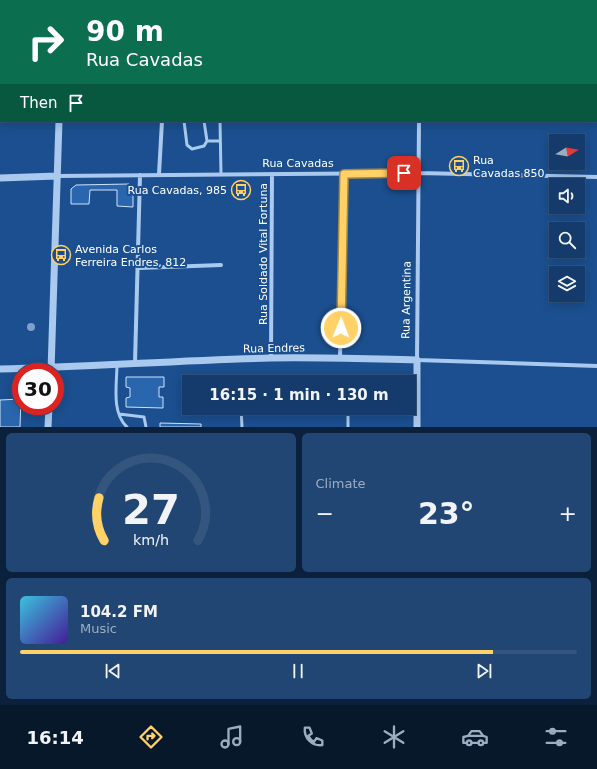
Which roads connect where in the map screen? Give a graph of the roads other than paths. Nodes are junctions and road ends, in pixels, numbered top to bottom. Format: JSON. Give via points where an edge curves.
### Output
{"nodes":[{"id":1,"x":59,"y":122,"type":"edge"},
{"id":2,"x":162,"y":122,"type":"edge"},
{"id":3,"x":184,"y":122,"type":"edge"},
{"id":4,"x":204,"y":122,"type":"edge"},
{"id":5,"x":220,"y":122,"type":"edge"},
{"id":6,"x":419,"y":122,"type":"edge"},
{"id":7,"x":220,"y":140,"type":"junction"},
{"id":8,"x":207,"y":141,"type":"junction"},
{"id":9,"x":418,"y":173,"type":"junction"},
{"id":10,"x":160,"y":174,"type":"junction"},
{"id":11,"x":221,"y":174,"type":"junction"},
{"id":12,"x":272,"y":174,"type":"junction"},
{"id":13,"x":344,"y":174,"type":"junction"},
{"id":14,"x":140,"y":175,"type":"junction"},
{"id":15,"x":57,"y":176,"type":"junction"},
{"id":16,"x":597,"y":177,"type":"edge"},
{"id":17,"x":0,"y":178,"type":"edge"},
{"id":18,"x":221,"y":265,"type":"dead end"},
{"id":19,"x":139,"y":268,"type":"junction"},
{"id":20,"x":271,"y":358,"type":"junction"},
{"id":21,"x":340,"y":358,"type":"junction"},
{"id":22,"x":417,"y":360,"type":"junction"},
{"id":23,"x":51,"y":363,"type":"edge"},
{"id":24,"x":135,"y":363,"type":"junction"},
{"id":25,"x":117,"y":364,"type":"junction"},
{"id":26,"x":597,"y":366,"type":"edge"},
{"id":27,"x":0,"y":369,"type":"edge"},
{"id":28,"x":12,"y":369,"type":"edge"},
{"id":29,"x":64,"y":369,"type":"edge"},
{"id":30,"x":119,"y":414,"type":"junction"},
{"id":31,"x":49,"y":415,"type":"edge"},
{"id":32,"x":241,"y":415,"type":"edge"},
{"id":33,"x":348,"y":415,"type":"edge"},
{"id":34,"x":48,"y":427,"type":"edge"},
{"id":35,"x":127,"y":427,"type":"edge"},
{"id":36,"x":146,"y":427,"type":"edge"},
{"id":37,"x":242,"y":427,"type":"edge"},
{"id":38,"x":348,"y":427,"type":"edge"},
{"id":39,"x":417,"y":427,"type":"edge"}],
"edges":[{"from":1,"to":15,"type":"street"},
{"from":2,"to":10,"type":"street"},
{"from":3,"to":8,"type":"lane","via":[[189,148],[199,149]]},
{"from":4,"to":8,"type":"lane"},
{"from":5,"to":7,"type":"lane"},
{"from":6,"to":9,"type":"street","name":"Rua Argentina"},
{"from":7,"to":8,"type":"lane"},
{"from":7,"to":11,"type":"lane"},
{"from":9,"to":13,"type":"street","name":"Rua Cavadas"},
{"from":9,"to":16,"type":"street","name":"Rua Cavadas"},
{"from":9,"to":22,"type":"street","name":"Rua Argentina"},
{"from":10,"to":11,"type":"street","name":"Rua Cavadas"},
{"from":10,"to":14,"type":"street","name":"Rua Cavadas"},
{"from":11,"to":12,"type":"street","name":"Rua Cavadas"},
{"from":12,"to":13,"type":"street","name":"Rua Cavadas"},
{"from":12,"to":20,"type":"street","name":"Rua Soldado Vital Fortuna"},
{"from":13,"to":21,"type":"street"},
{"from":14,"to":15,"type":"street","name":"Rua Cavadas"},
{"from":14,"to":19,"type":"street"},
{"from":15,"to":17,"type":"street","name":"Rua Cavadas"},
{"from":15,"to":23,"type":"street"},
{"from":18,"to":19,"type":"street"},
{"from":19,"to":24,"type":"street"},
{"from":20,"to":21,"type":"street","name":"Rua Endres"},
{"from":20,"to":24,"type":"street","name":"Rua Endres"},
{"from":21,"to":22,"type":"street","name":"Rua Endres"},
{"from":22,"to":26,"type":"street","name":"Rua Endres"},
{"from":22,"to":39,"type":"street","name":"Rua Argentina"},
{"from":24,"to":25,"type":"street","name":"Rua Endres"},
{"from":25,"to":29,"type":"street","name":"Rua Endres"},
{"from":25,"to":30,"type":"lane","via":[[116,403]]},
{"from":27,"to":28,"type":"street","name":"Rua Endres"},
{"from":30,"to":35,"type":"lane","via":[[121,422]]},
{"from":30,"to":36,"type":"lane","via":[[144,417]]},
{"from":31,"to":34,"type":"street"},
{"from":32,"to":37,"type":"lane"},
{"from":33,"to":38,"type":"lane"}]}
